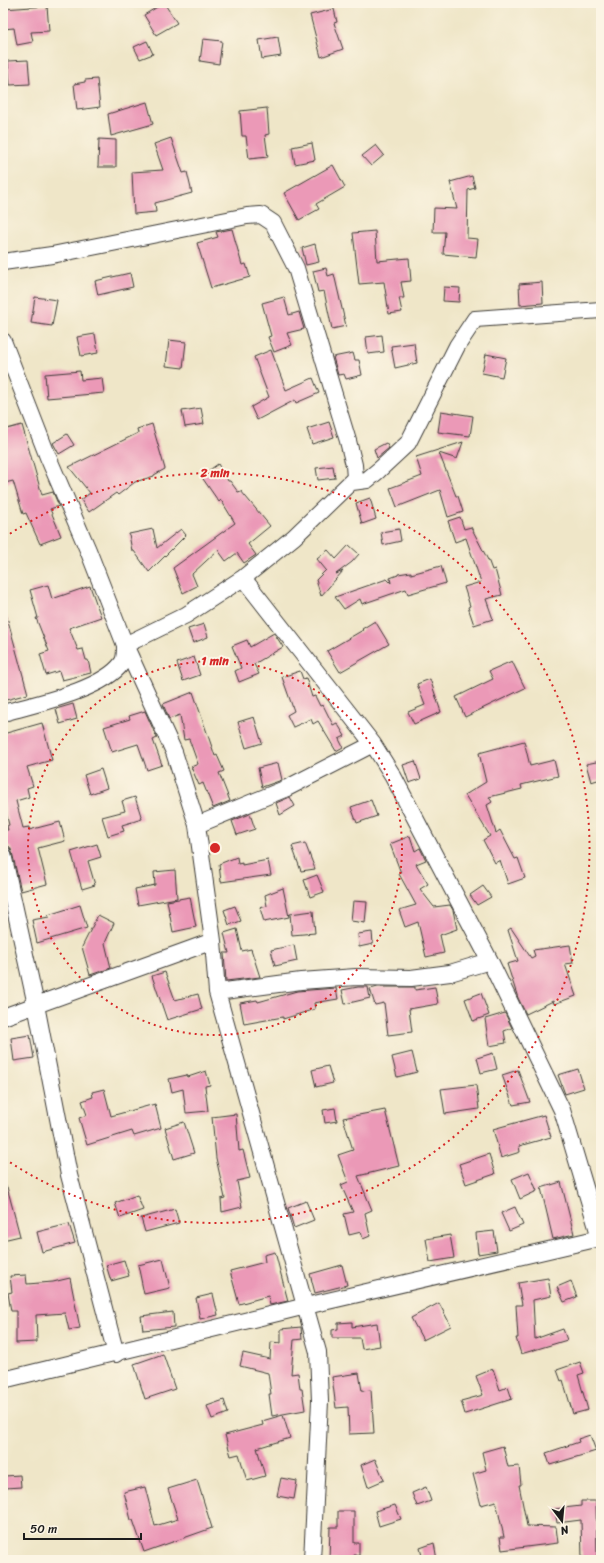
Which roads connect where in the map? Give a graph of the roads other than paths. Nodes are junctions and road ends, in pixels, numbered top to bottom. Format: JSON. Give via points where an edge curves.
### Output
{"nodes":[{"id":1,"x":3,"y":262,"type":"edge"},
{"id":2,"x":601,"y":310,"type":"edge"},
{"id":3,"x":3,"y":341,"type":"edge"},
{"id":4,"x":352,"y":482,"type":"junction"},
{"id":5,"x":243,"y":578,"type":"junction"},
{"id":6,"x":125,"y":645,"type":"junction"},
{"id":7,"x":3,"y":713,"type":"edge"},
{"id":8,"x":373,"y":744,"type":"junction"},
{"id":9,"x":197,"y":825,"type":"junction"},
{"id":10,"x":3,"y":854,"type":"edge"},
{"id":11,"x":213,"y":941,"type":"junction"},
{"id":12,"x":490,"y":961,"type":"junction"},
{"id":13,"x":217,"y":992,"type":"junction"},
{"id":14,"x":36,"y":1005,"type":"junction"},
{"id":15,"x":3,"y":1017,"type":"edge"},
{"id":16,"x":600,"y":1239,"type":"edge"},
{"id":17,"x":306,"y":1306,"type":"junction"},
{"id":18,"x":116,"y":1354,"type":"junction"},
{"id":19,"x":3,"y":1380,"type":"edge"},
{"id":20,"x":312,"y":1560,"type":"edge"}],
"edges":[{"from":1,"to":4,"type":"street","via":[[60,254],[261,215],[273,223],[296,268],[354,465],[355,478]]},
{"from":2,"to":4,"type":"street","via":[[475,320],[456,346],[408,443],[367,480]]},
{"from":3,"to":6,"type":"street"},
{"from":4,"to":5,"type":"street","via":[[294,537]]},
{"from":5,"to":6,"type":"street","via":[[186,615]]},
{"from":5,"to":8,"type":"street"},
{"from":6,"to":7,"type":"street","via":[[123,662],[115,671],[87,688]]},
{"from":6,"to":9,"type":"street","via":[[174,752]]},
{"from":8,"to":9,"type":"street","via":[[286,788]]},
{"from":8,"to":12,"type":"street","via":[[393,776]]},
{"from":9,"to":11,"type":"street"},
{"from":10,"to":14,"type":"street"},
{"from":11,"to":13,"type":"street"},
{"from":11,"to":14,"type":"street"},
{"from":12,"to":13,"type":"street","via":[[450,973],[411,978],[356,977]]},
{"from":12,"to":16,"type":"street","via":[[562,1110]]},
{"from":13,"to":17,"type":"street"},
{"from":14,"to":15,"type":"street"},
{"from":14,"to":18,"type":"street","via":[[69,1175]]},
{"from":16,"to":17,"type":"street"},
{"from":17,"to":18,"type":"street"},
{"from":17,"to":20,"type":"street","via":[[318,1352],[320,1401]]},
{"from":18,"to":19,"type":"street"}]}
